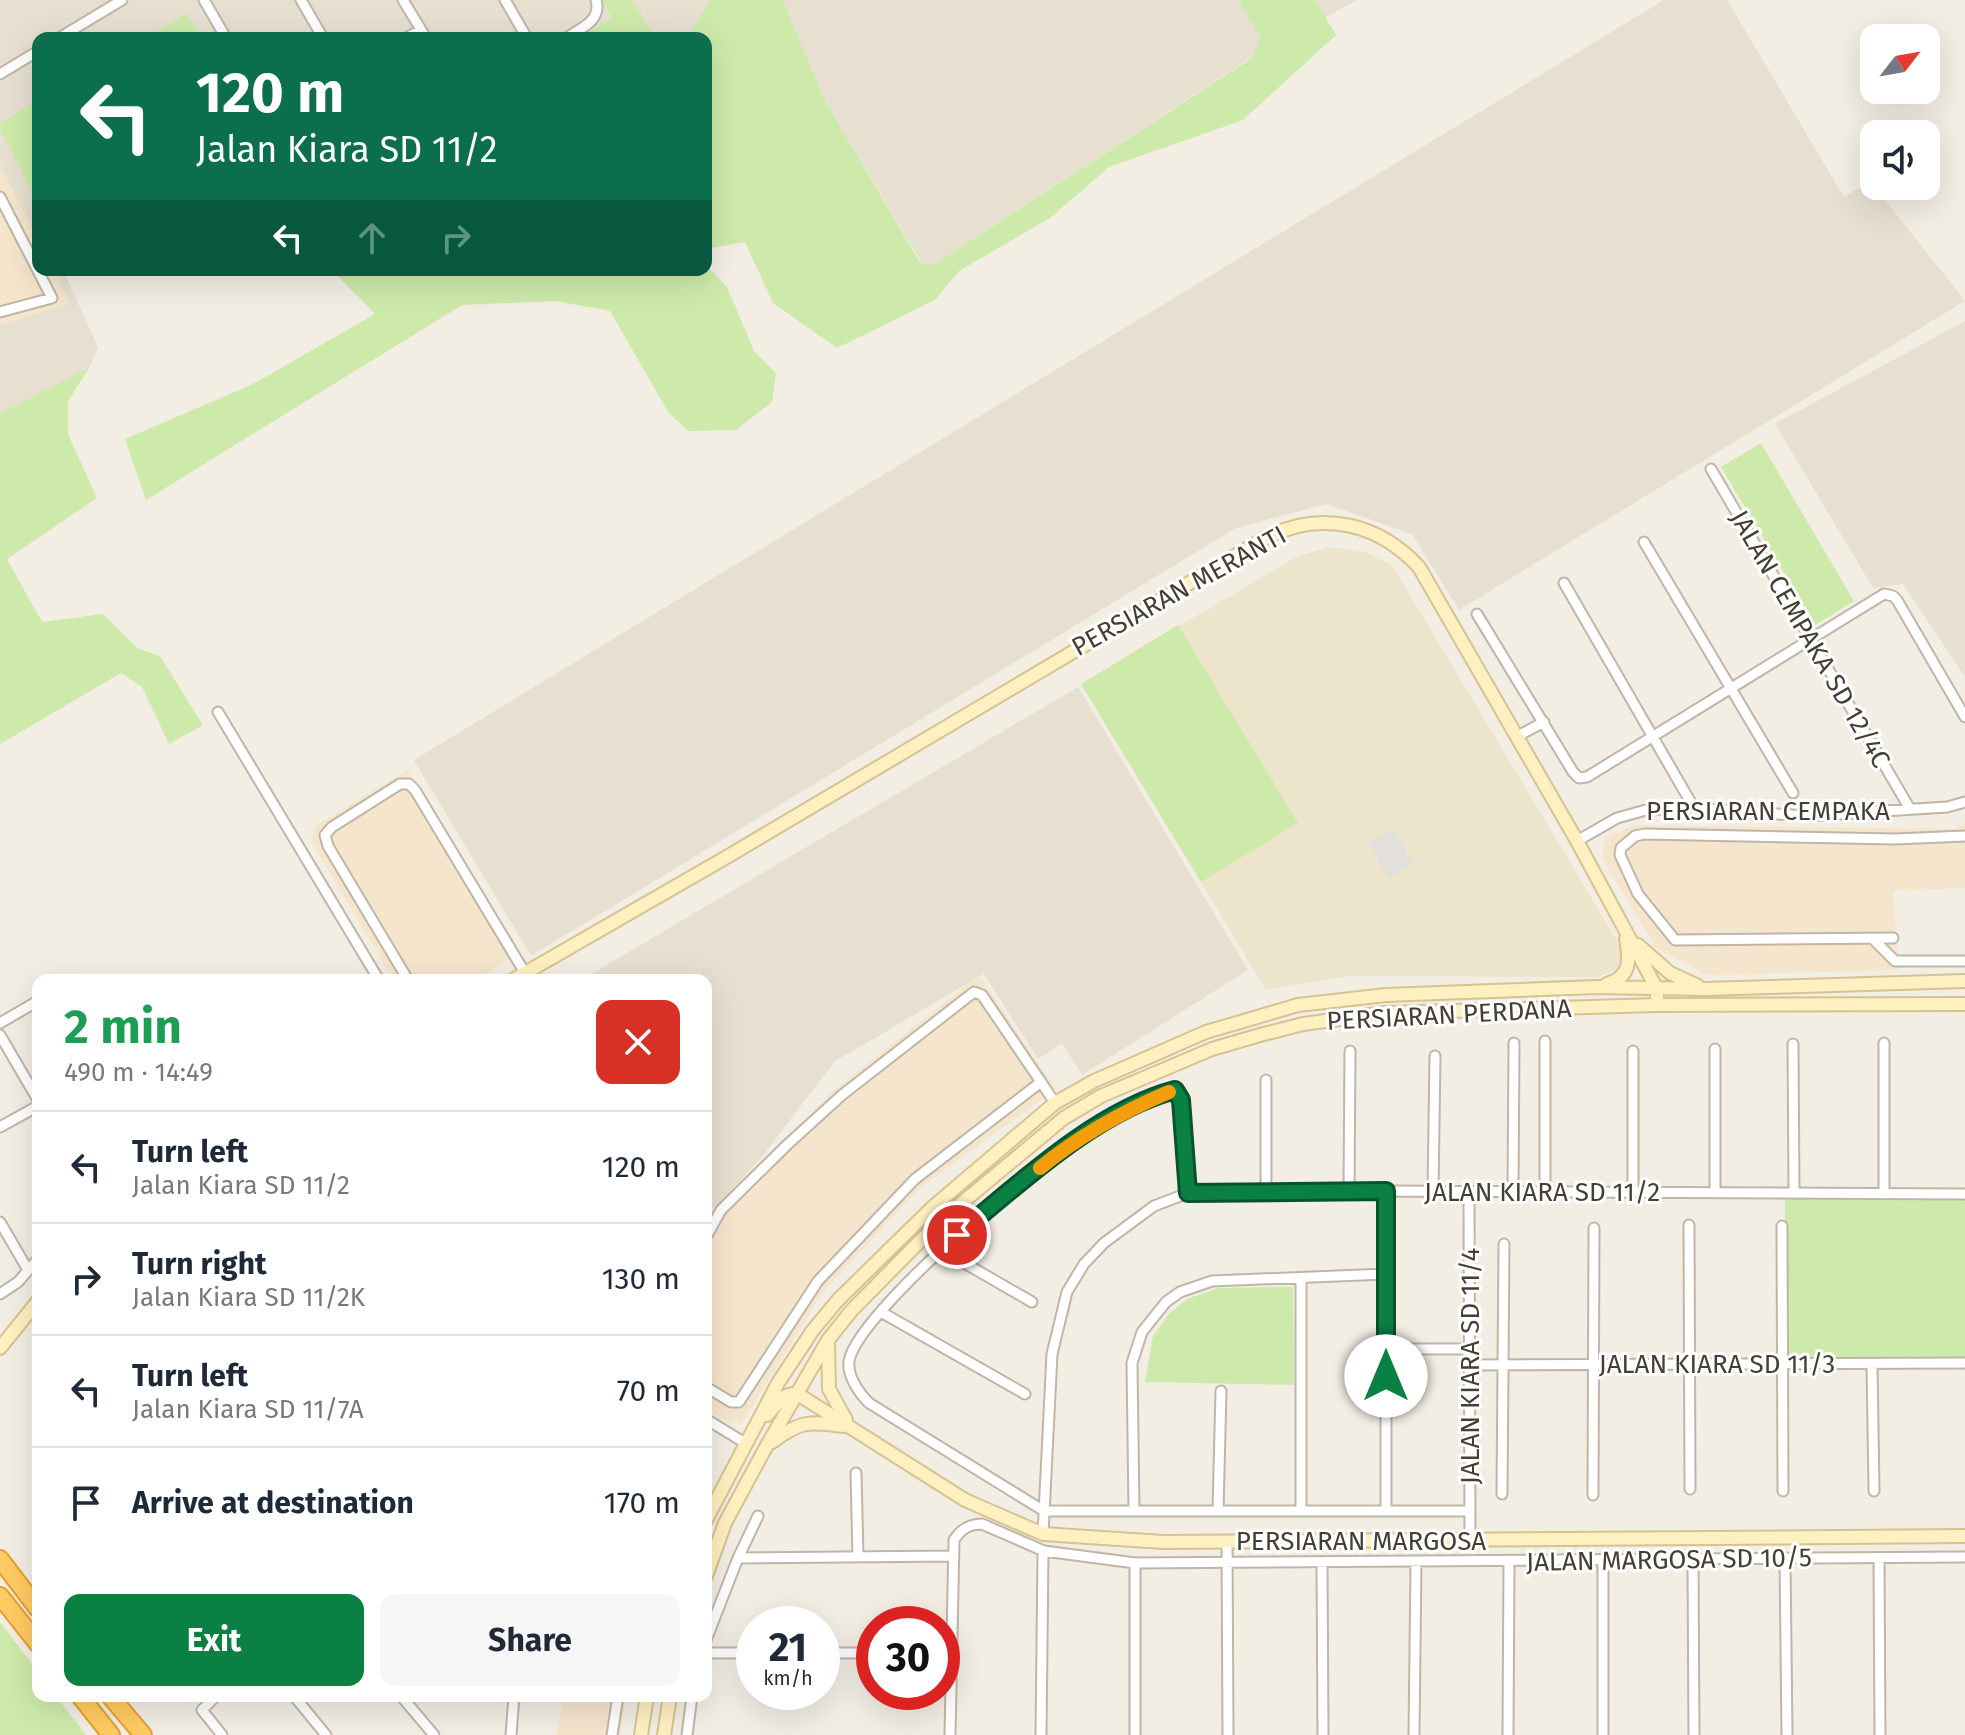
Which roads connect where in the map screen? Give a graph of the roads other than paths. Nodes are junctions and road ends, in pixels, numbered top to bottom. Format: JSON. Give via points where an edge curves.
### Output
{"nodes":[{"id":1,"x":122,"y":0,"type":"edge"},
{"id":2,"x":204,"y":0,"type":"edge"},
{"id":3,"x":301,"y":0,"type":"edge"},
{"id":4,"x":403,"y":0,"type":"edge"},
{"id":5,"x":505,"y":0,"type":"edge"},
{"id":6,"x":598,"y":4,"type":"edge"},
{"id":7,"x":69,"y":32,"type":"edge"},
{"id":8,"x":223,"y":32,"type":"edge"},
{"id":9,"x":320,"y":32,"type":"edge"},
{"id":10,"x":422,"y":32,"type":"edge"},
{"id":11,"x":524,"y":32,"type":"edge"},
{"id":12,"x":576,"y":32,"type":"edge"},
{"id":13,"x":32,"y":55,"type":"edge"},
{"id":14,"x":0,"y":74,"type":"edge"},
{"id":15,"x":2,"y":204,"type":"edge"},
{"id":16,"x":32,"y":260,"type":"edge"},
{"id":17,"x":40,"y":276,"type":"edge"},
{"id":18,"x":0,"y":312,"type":"edge"},
{"id":19,"x":1711,"y":469,"type":"dead end"},
{"id":20,"x":1644,"y":542,"type":"dead end"},
{"id":21,"x":1564,"y":583,"type":"dead end"},
{"id":22,"x":1477,"y":614,"type":"dead end"},
{"id":23,"x":1810,"y":638,"type":"junction"},
{"id":24,"x":1731,"y":689,"type":"junction"},
{"id":25,"x":218,"y":712,"type":"dead end"},
{"id":26,"x":1965,"y":717,"type":"edge"},
{"id":27,"x":1544,"y":722,"type":"junction"},
{"id":28,"x":1654,"y":736,"type":"junction"},
{"id":29,"x":1516,"y":737,"type":"junction"},
{"id":30,"x":1793,"y":793,"type":"dead end"},
{"id":31,"x":1965,"y":802,"type":"edge"},
{"id":32,"x":1694,"y":808,"type":"junction"},
{"id":33,"x":1910,"y":809,"type":"junction"},
{"id":34,"x":1806,"y":816,"type":"junction"},
{"id":35,"x":1965,"y":836,"type":"edge"},
{"id":36,"x":1808,"y":837,"type":"junction"},
{"id":37,"x":1577,"y":841,"type":"junction"},
{"id":38,"x":1625,"y":930,"type":"junction"},
{"id":39,"x":1893,"y":938,"type":"dead end"},
{"id":40,"x":1873,"y":939,"type":"junction"},
{"id":41,"x":1965,"y":961,"type":"edge"},
{"id":42,"x":375,"y":974,"type":"edge"},
{"id":43,"x":404,"y":974,"type":"edge"},
{"id":44,"x":518,"y":974,"type":"edge"},
{"id":45,"x":522,"y":974,"type":"edge"},
{"id":46,"x":1965,"y":981,"type":"edge"},
{"id":47,"x":1596,"y":987,"type":"junction"},
{"id":48,"x":1657,"y":989,"type":"junction"},
{"id":49,"x":1705,"y":989,"type":"junction"},
{"id":50,"x":32,"y":1004,"type":"edge"},
{"id":51,"x":1965,"y":1004,"type":"edge"},
{"id":52,"x":1657,"y":1005,"type":"junction"},
{"id":53,"x":0,"y":1023,"type":"edge"},
{"id":54,"x":0,"y":1035,"type":"edge"},
{"id":55,"x":1545,"y":1041,"type":"dead end"},
{"id":56,"x":1514,"y":1043,"type":"dead end"},
{"id":57,"x":1884,"y":1043,"type":"dead end"},
{"id":58,"x":1793,"y":1044,"type":"dead end"},
{"id":59,"x":1715,"y":1049,"type":"dead end"},
{"id":60,"x":1350,"y":1051,"type":"dead end"},
{"id":61,"x":1633,"y":1051,"type":"dead end"},
{"id":62,"x":1435,"y":1056,"type":"dead end"},
{"id":63,"x":1266,"y":1080,"type":"dead end"},
{"id":64,"x":1041,"y":1082,"type":"junction"},
{"id":65,"x":32,"y":1092,"type":"edge"},
{"id":66,"x":1055,"y":1103,"type":"junction"},
{"id":67,"x":32,"y":1107,"type":"edge"},
{"id":68,"x":0,"y":1127,"type":"edge"},
{"id":69,"x":1349,"y":1191,"type":"junction"},
{"id":70,"x":1386,"y":1191,"type":"junction"},
{"id":71,"x":1433,"y":1191,"type":"junction"},
{"id":72,"x":1469,"y":1191,"type":"junction"},
{"id":73,"x":1266,"y":1192,"type":"junction"},
{"id":74,"x":1513,"y":1192,"type":"junction"},
{"id":75,"x":1545,"y":1192,"type":"junction"},
{"id":76,"x":1633,"y":1192,"type":"junction"},
{"id":77,"x":1188,"y":1193,"type":"junction"},
{"id":78,"x":1715,"y":1193,"type":"junction"},
{"id":79,"x":1794,"y":1193,"type":"junction"},
{"id":80,"x":1884,"y":1194,"type":"junction"},
{"id":81,"x":1965,"y":1194,"type":"edge"},
{"id":82,"x":0,"y":1222,"type":"edge"},
{"id":83,"x":1689,"y":1225,"type":"dead end"},
{"id":84,"x":712,"y":1226,"type":"edge"},
{"id":85,"x":1782,"y":1226,"type":"dead end"},
{"id":86,"x":1594,"y":1228,"type":"dead end"},
{"id":87,"x":1504,"y":1244,"type":"dead end"},
{"id":88,"x":940,"y":1249,"type":"junction"},
{"id":89,"x":32,"y":1266,"type":"edge"},
{"id":90,"x":28,"y":1270,"type":"junction"},
{"id":91,"x":1386,"y":1274,"type":"junction"},
{"id":92,"x":1301,"y":1279,"type":"junction"},
{"id":93,"x":0,"y":1294,"type":"edge"},
{"id":94,"x":1032,"y":1302,"type":"dead end"},
{"id":95,"x":32,"y":1308,"type":"edge"},
{"id":96,"x":881,"y":1312,"type":"junction"},
{"id":97,"x":813,"y":1330,"type":"junction"},
{"id":98,"x":828,"y":1340,"type":"junction"},
{"id":99,"x":0,"y":1348,"type":"edge"},
{"id":100,"x":1386,"y":1349,"type":"junction"},
{"id":101,"x":1470,"y":1349,"type":"junction"},
{"id":102,"x":1965,"y":1363,"type":"edge"},
{"id":103,"x":1690,"y":1364,"type":"junction"},
{"id":104,"x":1782,"y":1364,"type":"junction"},
{"id":105,"x":1872,"y":1364,"type":"junction"},
{"id":106,"x":1470,"y":1365,"type":"junction"},
{"id":107,"x":1503,"y":1365,"type":"junction"},
{"id":108,"x":1594,"y":1365,"type":"junction"},
{"id":109,"x":712,"y":1391,"type":"edge"},
{"id":110,"x":1221,"y":1391,"type":"dead end"},
{"id":111,"x":796,"y":1393,"type":"junction"},
{"id":112,"x":1025,"y":1394,"type":"dead end"},
{"id":113,"x":712,"y":1422,"type":"edge"},
{"id":114,"x":851,"y":1427,"type":"junction"},
{"id":115,"x":748,"y":1438,"type":"junction"},
{"id":116,"x":766,"y":1447,"type":"junction"},
{"id":117,"x":856,"y":1473,"type":"dead end"},
{"id":118,"x":1690,"y":1489,"type":"dead end"},
{"id":119,"x":1783,"y":1491,"type":"dead end"},
{"id":120,"x":1874,"y":1491,"type":"dead end"},
{"id":121,"x":1502,"y":1494,"type":"dead end"},
{"id":122,"x":1593,"y":1495,"type":"dead end"},
{"id":123,"x":712,"y":1508,"type":"edge"},
{"id":124,"x":1044,"y":1511,"type":"junction"},
{"id":125,"x":1134,"y":1511,"type":"junction"},
{"id":126,"x":1218,"y":1511,"type":"junction"},
{"id":127,"x":1301,"y":1511,"type":"junction"},
{"id":128,"x":1386,"y":1511,"type":"junction"},
{"id":129,"x":1470,"y":1511,"type":"junction"},
{"id":130,"x":758,"y":1516,"type":"dead end"},
{"id":131,"x":1043,"y":1534,"type":"junction"},
{"id":132,"x":1965,"y":1537,"type":"edge"},
{"id":133,"x":1470,"y":1540,"type":"junction"},
{"id":134,"x":1227,"y":1542,"type":"junction"},
{"id":135,"x":1043,"y":1551,"type":"junction"},
{"id":136,"x":954,"y":1556,"type":"junction"},
{"id":137,"x":858,"y":1557,"type":"junction"},
{"id":138,"x":1965,"y":1557,"type":"edge"},
{"id":139,"x":738,"y":1558,"type":"junction"},
{"id":140,"x":1879,"y":1558,"type":"junction"},
{"id":141,"x":0,"y":1559,"type":"edge"},
{"id":142,"x":712,"y":1559,"type":"edge"},
{"id":143,"x":1785,"y":1559,"type":"junction"},
{"id":144,"x":1693,"y":1560,"type":"junction"},
{"id":145,"x":1509,"y":1561,"type":"junction"},
{"id":146,"x":1603,"y":1561,"type":"junction"},
{"id":147,"x":1322,"y":1562,"type":"junction"},
{"id":148,"x":1416,"y":1562,"type":"junction"},
{"id":149,"x":1135,"y":1563,"type":"junction"},
{"id":150,"x":1227,"y":1563,"type":"junction"},
{"id":151,"x":0,"y":1596,"type":"edge"},
{"id":152,"x":32,"y":1601,"type":"edge"},
{"id":153,"x":950,"y":1606,"type":"edge"},
{"id":154,"x":712,"y":1625,"type":"edge"},
{"id":155,"x":32,"y":1636,"type":"edge"},
{"id":156,"x":712,"y":1653,"type":"edge"},
{"id":157,"x":736,"y":1653,"type":"edge"},
{"id":158,"x":85,"y":1702,"type":"edge"},
{"id":159,"x":115,"y":1702,"type":"edge"},
{"id":160,"x":210,"y":1702,"type":"edge"},
{"id":161,"x":299,"y":1702,"type":"edge"},
{"id":162,"x":406,"y":1702,"type":"edge"},
{"id":163,"x":514,"y":1702,"type":"edge"},
{"id":164,"x":617,"y":1702,"type":"edge"},
{"id":165,"x":646,"y":1702,"type":"edge"},
{"id":166,"x":669,"y":1702,"type":"edge"},
{"id":167,"x":691,"y":1702,"type":"edge"},
{"id":168,"x":949,"y":1710,"type":"edge"},
{"id":169,"x":111,"y":1735,"type":"edge"},
{"id":170,"x":143,"y":1735,"type":"edge"},
{"id":171,"x":222,"y":1735,"type":"edge"},
{"id":172,"x":326,"y":1735,"type":"edge"},
{"id":173,"x":434,"y":1735,"type":"edge"},
{"id":174,"x":511,"y":1735,"type":"edge"},
{"id":175,"x":612,"y":1735,"type":"edge"},
{"id":176,"x":641,"y":1735,"type":"edge"},
{"id":177,"x":664,"y":1735,"type":"edge"},
{"id":178,"x":687,"y":1735,"type":"edge"},
{"id":179,"x":950,"y":1735,"type":"edge"},
{"id":180,"x":1041,"y":1735,"type":"edge"},
{"id":181,"x":1135,"y":1735,"type":"edge"},
{"id":182,"x":1228,"y":1735,"type":"edge"},
{"id":183,"x":1323,"y":1735,"type":"edge"},
{"id":184,"x":1414,"y":1735,"type":"edge"},
{"id":185,"x":1508,"y":1735,"type":"edge"},
{"id":186,"x":1603,"y":1735,"type":"edge"},
{"id":187,"x":1694,"y":1735,"type":"edge"},
{"id":188,"x":1787,"y":1735,"type":"edge"},
{"id":189,"x":1880,"y":1735,"type":"edge"}],
"edges":[{"from":1,"to":7,"type":"street"},
{"from":2,"to":8,"type":"street"},
{"from":3,"to":9,"type":"street"},
{"from":4,"to":10,"type":"street"},
{"from":5,"to":11,"type":"street"},
{"from":6,"to":12,"type":"street","via":[[596,17]]},
{"from":13,"to":14,"type":"street"},
{"from":15,"to":16,"type":"street"},
{"from":17,"to":18,"type":"street","via":[[52,298]]},
{"from":19,"to":23,"type":"street","name":"JALAN CEMPAKA SD 12/4C"},
{"from":20,"to":24,"type":"street"},
{"from":21,"to":28,"type":"street"},
{"from":22,"to":27,"type":"street"},
{"from":23,"to":24,"type":"street"},
{"from":23,"to":26,"type":"street","via":[[1888,594],[1897,600]]},
{"from":23,"to":33,"type":"street","name":"JALAN CEMPAKA SD 12/4C"},
{"from":24,"to":28,"type":"street"},
{"from":24,"to":30,"type":"street"},
{"from":25,"to":42,"type":"street"},
{"from":27,"to":28,"type":"street","via":[[1579,778]]},
{"from":27,"to":29,"type":"street"},
{"from":28,"to":32,"type":"street"},
{"from":29,"to":37,"type":"main road","name":"PERSIARAN MERANTI"},
{"from":29,"to":45,"type":"main road","name":"PERSIARAN MERANTI","via":[[1419,567],[1404,550],[1344,524],[1306,522],[1267,537]]},
{"from":31,"to":33,"type":"street","name":"PERSIARAN CEMPAKA"},
{"from":32,"to":34,"type":"street","name":"PERSIARAN CEMPAKA"},
{"from":32,"to":37,"type":"street","name":"PERSIARAN CEMPAKA","via":[[1630,813]]},
{"from":33,"to":34,"type":"street","name":"PERSIARAN CEMPAKA"},
{"from":34,"to":36,"type":"street"},
{"from":35,"to":36,"type":"street"},
{"from":36,"to":40,"type":"street","via":[[1644,834],[1626,842],[1620,855],[1638,894],[1675,940]]},
{"from":37,"to":38,"type":"main road","name":"PERSIARAN MERANTI"},
{"from":38,"to":47,"type":"main road","via":[[1629,965],[1623,976]]},
{"from":38,"to":48,"type":"main road","name":"PERSIARAN MERANTI"},
{"from":38,"to":49,"type":"main road","via":[[1656,963]]},
{"from":39,"to":40,"type":"street"},
{"from":40,"to":41,"type":"street","via":[[1895,961]]},
{"from":43,"to":44,"type":"street","via":[[325,835],[400,784],[415,790]]},
{"from":46,"to":49,"type":"main road","name":"PERSIARAN PERDANA"},
{"from":47,"to":48,"type":"main road","name":"PERSIARAN PERDANA"},
{"from":47,"to":66,"type":"main road","name":"PERSIARAN PERDANA","via":[[1386,995],[1298,1005],[1206,1032]]},
{"from":48,"to":49,"type":"main road","name":"PERSIARAN PERDANA"},
{"from":48,"to":52,"type":"main road","name":"PERSIARAN MERANTI"},
{"from":50,"to":53,"type":"street"},
{"from":51,"to":52,"type":"main road","name":"PERSIARAN PERDANA"},
{"from":52,"to":98,"type":"main road","name":"PERSIARAN PERDANA","via":[[1384,1013],[1303,1024],[1212,1049],[1101,1096],[1064,1118],[940,1221]]},
{"from":54,"to":65,"type":"street"},
{"from":55,"to":75,"type":"street"},
{"from":56,"to":74,"type":"street"},
{"from":57,"to":80,"type":"street"},
{"from":58,"to":79,"type":"street"},
{"from":59,"to":78,"type":"street"},
{"from":60,"to":69,"type":"street"},
{"from":61,"to":76,"type":"street"},
{"from":62,"to":71,"type":"street"},
{"from":63,"to":73,"type":"street"},
{"from":64,"to":66,"type":"street"},
{"from":64,"to":84,"type":"street","via":[[982,995],[974,992],[831,1105],[721,1210]]},
{"from":64,"to":109,"type":"street","via":[[915,1179],[818,1281],[739,1402]]},
{"from":66,"to":97,"type":"main road","name":"PERSIARAN PERDANA","via":[[934,1206]]},
{"from":67,"to":68,"type":"street"},
{"from":69,"to":70,"type":"street","name":"JALAN KIARA SD 11/2"},
{"from":69,"to":73,"type":"street","name":"JALAN KIARA SD 11/2"},
{"from":70,"to":71,"type":"street","name":"JALAN KIARA SD 11/2"},
{"from":70,"to":91,"type":"street"},
{"from":71,"to":72,"type":"street","name":"JALAN KIARA SD 11/2"},
{"from":72,"to":74,"type":"street","name":"JALAN KIARA SD 11/2"},
{"from":72,"to":101,"type":"street","name":"JALAN KIARA SD 11/4"},
{"from":73,"to":77,"type":"street","name":"JALAN KIARA SD 11/2"},
{"from":74,"to":75,"type":"street","name":"JALAN KIARA SD 11/2"},
{"from":75,"to":76,"type":"street","name":"JALAN KIARA SD 11/2"},
{"from":76,"to":78,"type":"street","name":"JALAN KIARA SD 11/2"},
{"from":77,"to":88,"type":"street","via":[[1181,1100],[1178,1092],[1170,1091],[1073,1141]]},
{"from":77,"to":124,"type":"street","name":"JALAN KIARA SD 11/2","via":[[1154,1206],[1104,1243],[1067,1292],[1052,1354]]},
{"from":78,"to":79,"type":"street","name":"JALAN KIARA SD 11/2"},
{"from":79,"to":80,"type":"street","name":"JALAN KIARA SD 11/2"},
{"from":80,"to":81,"type":"street","name":"JALAN KIARA SD 11/2"},
{"from":82,"to":90,"type":"street"},
{"from":83,"to":103,"type":"street"},
{"from":85,"to":104,"type":"street"},
{"from":86,"to":108,"type":"street"},
{"from":87,"to":107,"type":"street"},
{"from":88,"to":94,"type":"street"},
{"from":88,"to":96,"type":"street"},
{"from":89,"to":90,"type":"street"},
{"from":90,"to":93,"type":"street"},
{"from":91,"to":92,"type":"street"},
{"from":91,"to":100,"type":"street"},
{"from":92,"to":125,"type":"street","via":[[1203,1282],[1180,1292],[1154,1315],[1132,1363]]},
{"from":92,"to":127,"type":"street"},
{"from":95,"to":99,"type":"main road"},
{"from":96,"to":112,"type":"street"},
{"from":96,"to":124,"type":"street","via":[[849,1361],[852,1380],[869,1403]]},
{"from":97,"to":111,"type":"main road","via":[[794,1375]]},
{"from":97,"to":115,"type":"main road","name":"PERSIARAN PERDANA"},
{"from":98,"to":111,"type":"main road","name":"PERSIARAN PERDANA"},
{"from":98,"to":114,"type":"main road","via":[[829,1389]]},
{"from":100,"to":101,"type":"street"},
{"from":100,"to":128,"type":"street"},
{"from":101,"to":106,"type":"street","name":"JALAN KIARA SD 11/4"},
{"from":102,"to":105,"type":"street","name":"JALAN KIARA SD 11/3"},
{"from":103,"to":104,"type":"street","name":"JALAN KIARA SD 11/3"},
{"from":103,"to":108,"type":"street","name":"JALAN KIARA SD 11/3"},
{"from":103,"to":118,"type":"street"},
{"from":104,"to":105,"type":"street","name":"JALAN KIARA SD 11/3"},
{"from":104,"to":119,"type":"street"},
{"from":105,"to":120,"type":"street"},
{"from":106,"to":107,"type":"street","name":"JALAN KIARA SD 11/3"},
{"from":106,"to":129,"type":"street","name":"JALAN KIARA SD 11/4"},
{"from":107,"to":108,"type":"street","name":"JALAN KIARA SD 11/3"},
{"from":107,"to":121,"type":"street"},
{"from":108,"to":122,"type":"street"},
{"from":110,"to":126,"type":"street"},
{"from":111,"to":114,"type":"main road","name":"PERSIARAN MARGOSA"},
{"from":111,"to":115,"type":"main road","via":[[783,1397]]},
{"from":111,"to":116,"type":"main road","name":"PERSIARAN PERDANA"},
{"from":113,"to":115,"type":"street"},
{"from":114,"to":116,"type":"main road","via":[[800,1424]]},
{"from":114,"to":131,"type":"main road","name":"PERSIARAN MARGOSA","via":[[965,1500]]},
{"from":115,"to":123,"type":"main road","name":"PERSIARAN PERDANA"},
{"from":116,"to":142,"type":"main road","name":"PERSIARAN PERDANA","via":[[725,1523]]},
{"from":117,"to":137,"type":"street"},
{"from":124,"to":125,"type":"street"},
{"from":124,"to":131,"type":"street","name":"JALAN KIARA SD 11/2"},
{"from":125,"to":126,"type":"street"},
{"from":126,"to":127,"type":"street"},
{"from":127,"to":128,"type":"street"},
{"from":128,"to":129,"type":"street"},
{"from":129,"to":133,"type":"street","name":"JALAN KIARA SD 11/4"},
{"from":130,"to":139,"type":"street"},
{"from":131,"to":134,"type":"main road","name":"PERSIARAN MARGOSA"},
{"from":132,"to":133,"type":"main road","name":"PERSIARAN MARGOSA"},
{"from":133,"to":134,"type":"main road","name":"PERSIARAN MARGOSA"},
{"from":134,"to":150,"type":"street"},
{"from":135,"to":136,"type":"street","name":"JALAN MARGOSA SD 10/5","via":[[982,1524],[966,1528],[954,1540]]},
{"from":135,"to":149,"type":"street","name":"JALAN MARGOSA SD 10/5"},
{"from":135,"to":180,"type":"street"},
{"from":136,"to":137,"type":"street"},
{"from":136,"to":153,"type":"street"},
{"from":137,"to":139,"type":"street"},
{"from":138,"to":140,"type":"street","name":"JALAN MARGOSA SD 10/5"},
{"from":139,"to":154,"type":"street"},
{"from":140,"to":143,"type":"street","name":"JALAN MARGOSA SD 10/5"},
{"from":140,"to":189,"type":"street"},
{"from":141,"to":152,"type":"highway"},
{"from":143,"to":144,"type":"street","name":"JALAN MARGOSA SD 10/5"},
{"from":143,"to":188,"type":"street"},
{"from":144,"to":146,"type":"street","name":"JALAN MARGOSA SD 10/5"},
{"from":144,"to":187,"type":"street"},
{"from":145,"to":146,"type":"street","name":"JALAN MARGOSA SD 10/5"},
{"from":145,"to":148,"type":"street","name":"JALAN MARGOSA SD 10/5"},
{"from":145,"to":185,"type":"street"},
{"from":146,"to":186,"type":"street"},
{"from":147,"to":148,"type":"street","name":"JALAN MARGOSA SD 10/5"},
{"from":147,"to":150,"type":"street","name":"JALAN MARGOSA SD 10/5"},
{"from":147,"to":183,"type":"street"},
{"from":148,"to":184,"type":"street"},
{"from":149,"to":150,"type":"street","name":"JALAN MARGOSA SD 10/5"},
{"from":149,"to":181,"type":"street"},
{"from":150,"to":182,"type":"street"},
{"from":151,"to":155,"type":"highway"},
{"from":156,"to":157,"type":"street"},
{"from":158,"to":169,"type":"highway"},
{"from":159,"to":170,"type":"highway"},
{"from":160,"to":171,"type":"street","via":[[202,1710]]},
{"from":161,"to":172,"type":"street"},
{"from":162,"to":173,"type":"street"},
{"from":163,"to":174,"type":"street"},
{"from":164,"to":175,"type":"street"},
{"from":165,"to":176,"type":"main road"},
{"from":166,"to":177,"type":"main road"},
{"from":167,"to":178,"type":"street"},
{"from":168,"to":179,"type":"street"}]}
